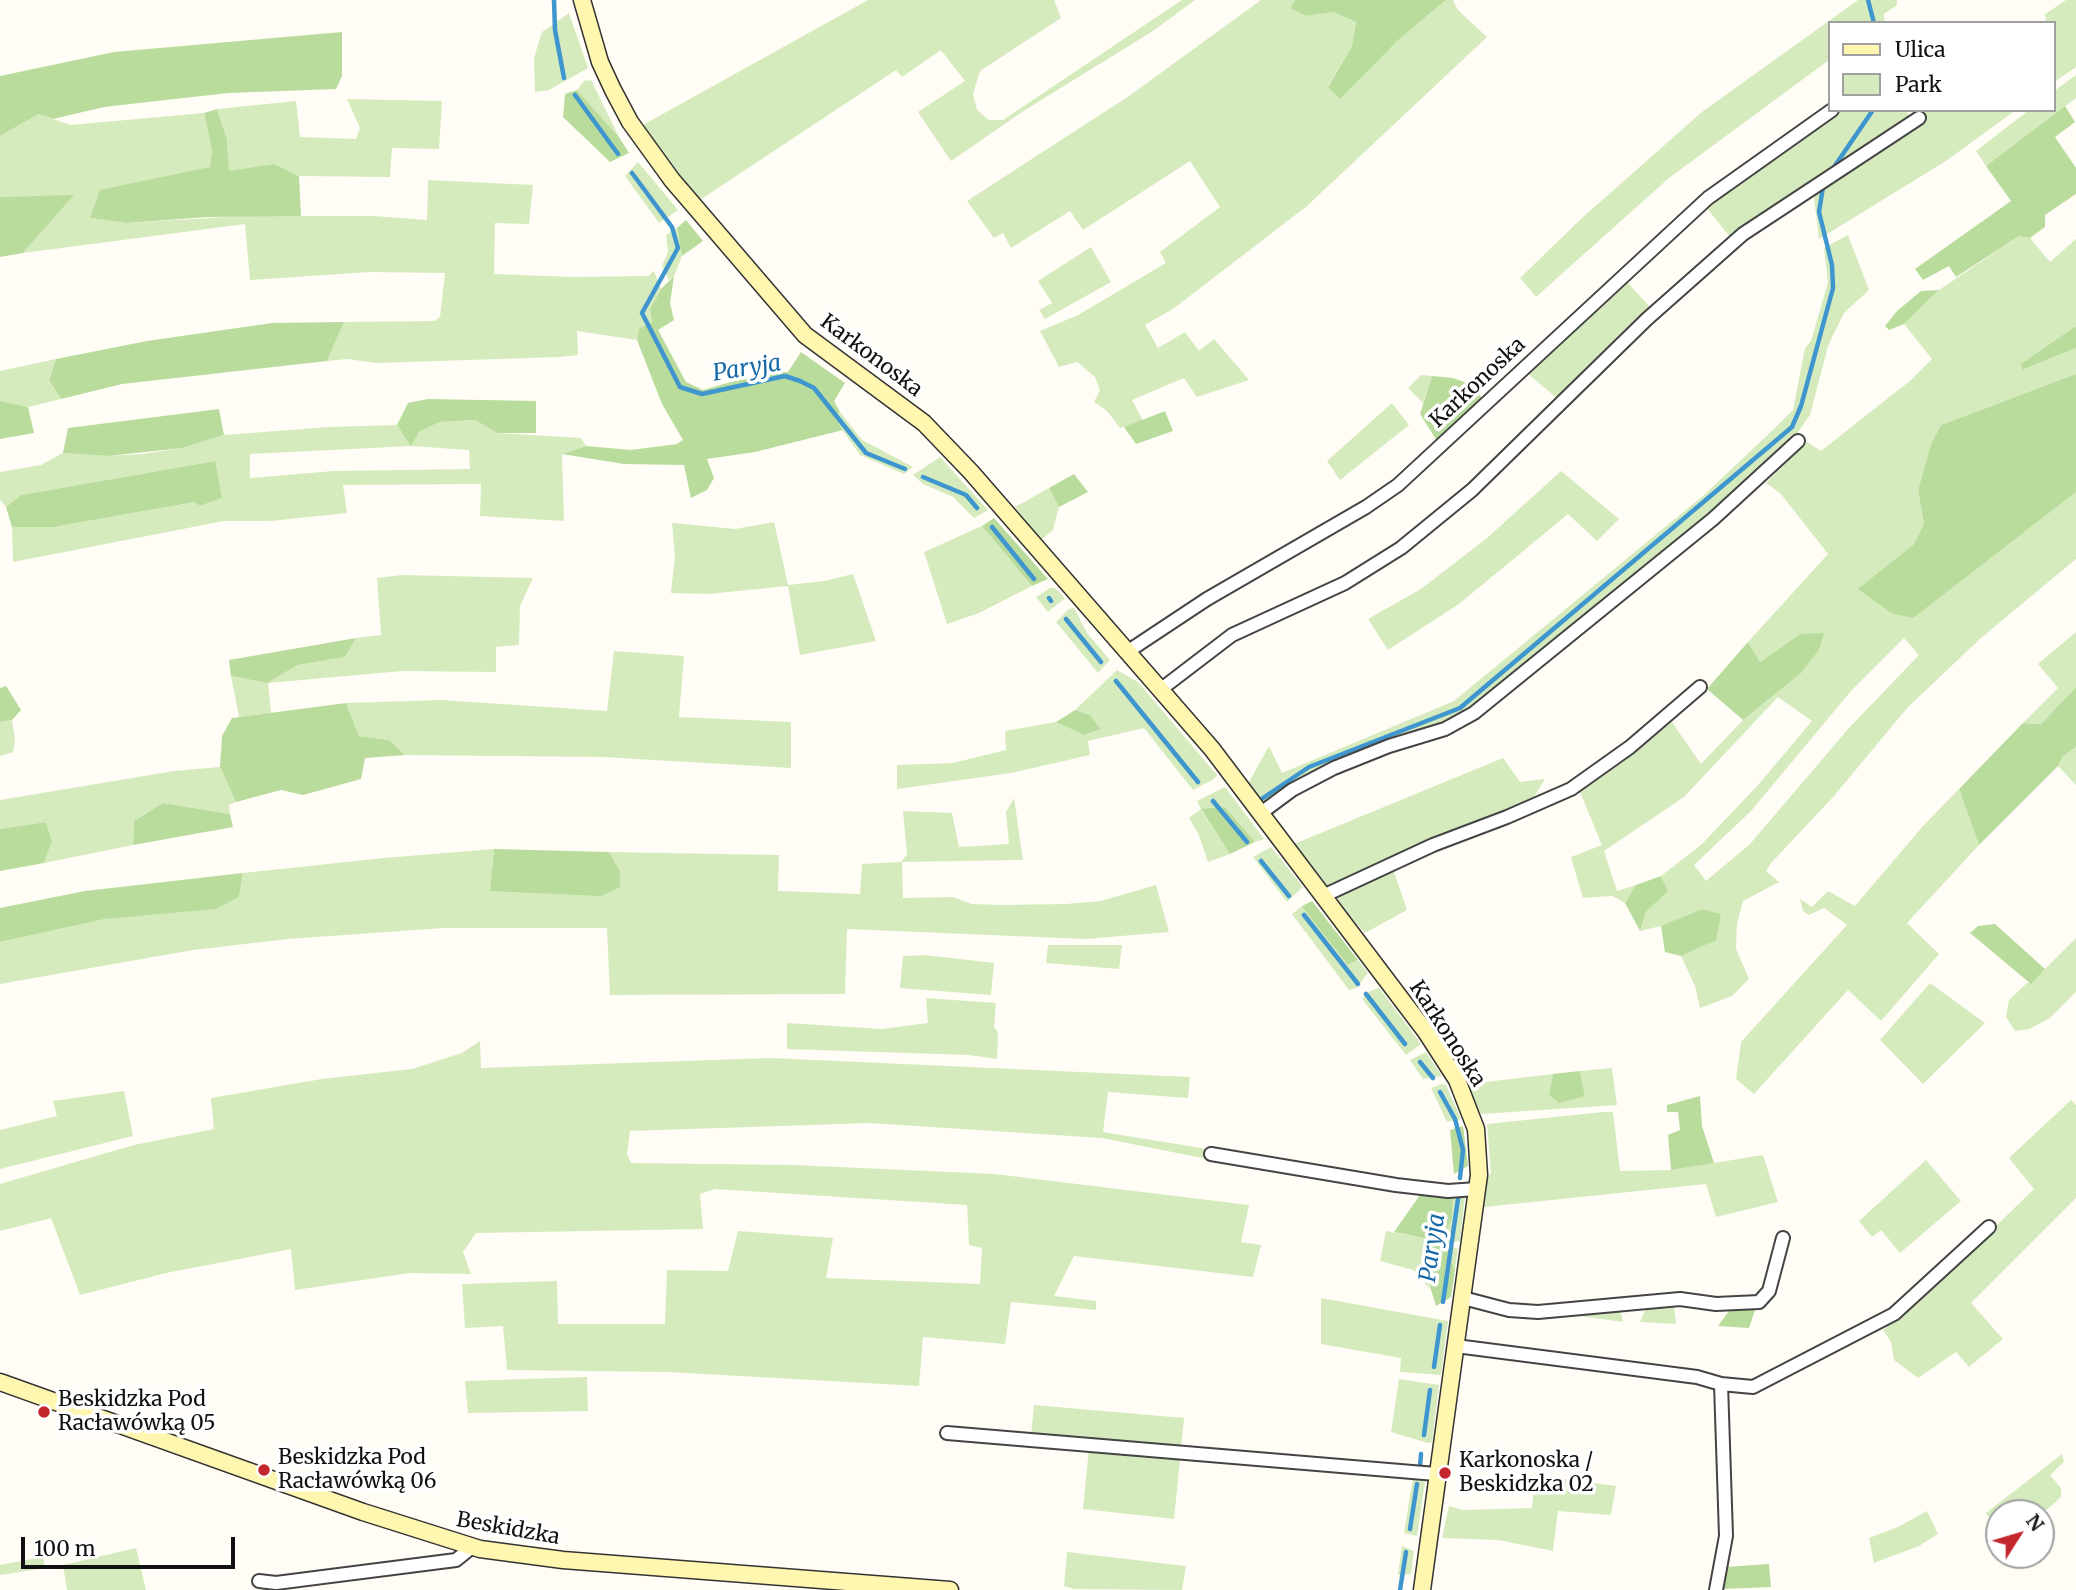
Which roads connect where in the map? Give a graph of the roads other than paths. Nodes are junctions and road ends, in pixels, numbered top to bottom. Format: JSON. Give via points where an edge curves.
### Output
{"nodes":[{"id":1,"x":582,"y":0,"type":"edge"},
{"id":2,"x":1829,"y":112,"type":"edge"},
{"id":3,"x":1919,"y":118,"type":"dead end"},
{"id":4,"x":1798,"y":441,"type":"dead end"},
{"id":5,"x":1127,"y":652,"type":"junction"},
{"id":6,"x":1700,"y":687,"type":"dead end"},
{"id":7,"x":1160,"y":690,"type":"junction"},
{"id":8,"x":1261,"y":813,"type":"junction"},
{"id":9,"x":1323,"y":896,"type":"junction"},
{"id":10,"x":1210,"y":1154,"type":"dead end"},
{"id":11,"x":1477,"y":1189,"type":"junction"},
{"id":12,"x":1989,"y":1227,"type":"dead end"},
{"id":13,"x":1783,"y":1238,"type":"dead end"},
{"id":14,"x":1463,"y":1298,"type":"junction"},
{"id":15,"x":1456,"y":1346,"type":"junction"},
{"id":16,"x":0,"y":1382,"type":"edge"},
{"id":17,"x":1721,"y":1384,"type":"junction"},
{"id":18,"x":947,"y":1433,"type":"dead end"},
{"id":19,"x":1436,"y":1474,"type":"junction"},
{"id":20,"x":472,"y":1547,"type":"junction"},
{"id":21,"x":259,"y":1581,"type":"dead end"},
{"id":22,"x":950,"y":1590,"type":"edge"},
{"id":23,"x":1422,"y":1590,"type":"edge"},
{"id":24,"x":1716,"y":1590,"type":"edge"}],
"edges":[{"from":1,"to":5,"type":"street","name":"Karkonoska","via":[[600,62],[630,122],[671,180],[818,346],[911,413],[948,446]]},
{"from":2,"to":5,"type":"street","name":"Karkonoska","via":[[1708,198],[1398,485]]},
{"from":3,"to":7,"type":"street","via":[[1743,234],[1647,319],[1437,521],[1345,583],[1232,635]]},
{"from":4,"to":8,"type":"street","via":[[1713,519],[1474,713],[1445,730],[1334,768]]},
{"from":5,"to":7,"type":"street","name":"Karkonoska"},
{"from":6,"to":9,"type":"street","via":[[1572,789]]},
{"from":7,"to":8,"type":"street","name":"Karkonoska"},
{"from":8,"to":9,"type":"street","name":"Karkonoska"},
{"from":9,"to":11,"type":"street","name":"Karkonoska","via":[[1457,1080],[1476,1129]]},
{"from":10,"to":11,"type":"street","via":[[1396,1185]]},
{"from":11,"to":14,"type":"street","name":"Karkonoska"},
{"from":12,"to":17,"type":"street","via":[[1894,1314],[1753,1387]]},
{"from":13,"to":14,"type":"street","via":[[1769,1291],[1759,1302],[1716,1304],[1680,1299],[1531,1312]]},
{"from":14,"to":15,"type":"street","name":"Karkonoska"},
{"from":15,"to":17,"type":"street","via":[[1697,1377]]},
{"from":15,"to":19,"type":"street","name":"Karkonoska"},
{"from":16,"to":20,"type":"street","name":"Beskidzka","via":[[363,1513]]},
{"from":17,"to":24,"type":"street","via":[[1726,1536]]},
{"from":18,"to":19,"type":"street"},
{"from":19,"to":23,"type":"street","name":"Karkonoska"},
{"from":20,"to":21,"type":"street","via":[[456,1560],[276,1583]]},
{"from":20,"to":22,"type":"street","name":"Beskidzka","via":[[563,1560]]}]}
